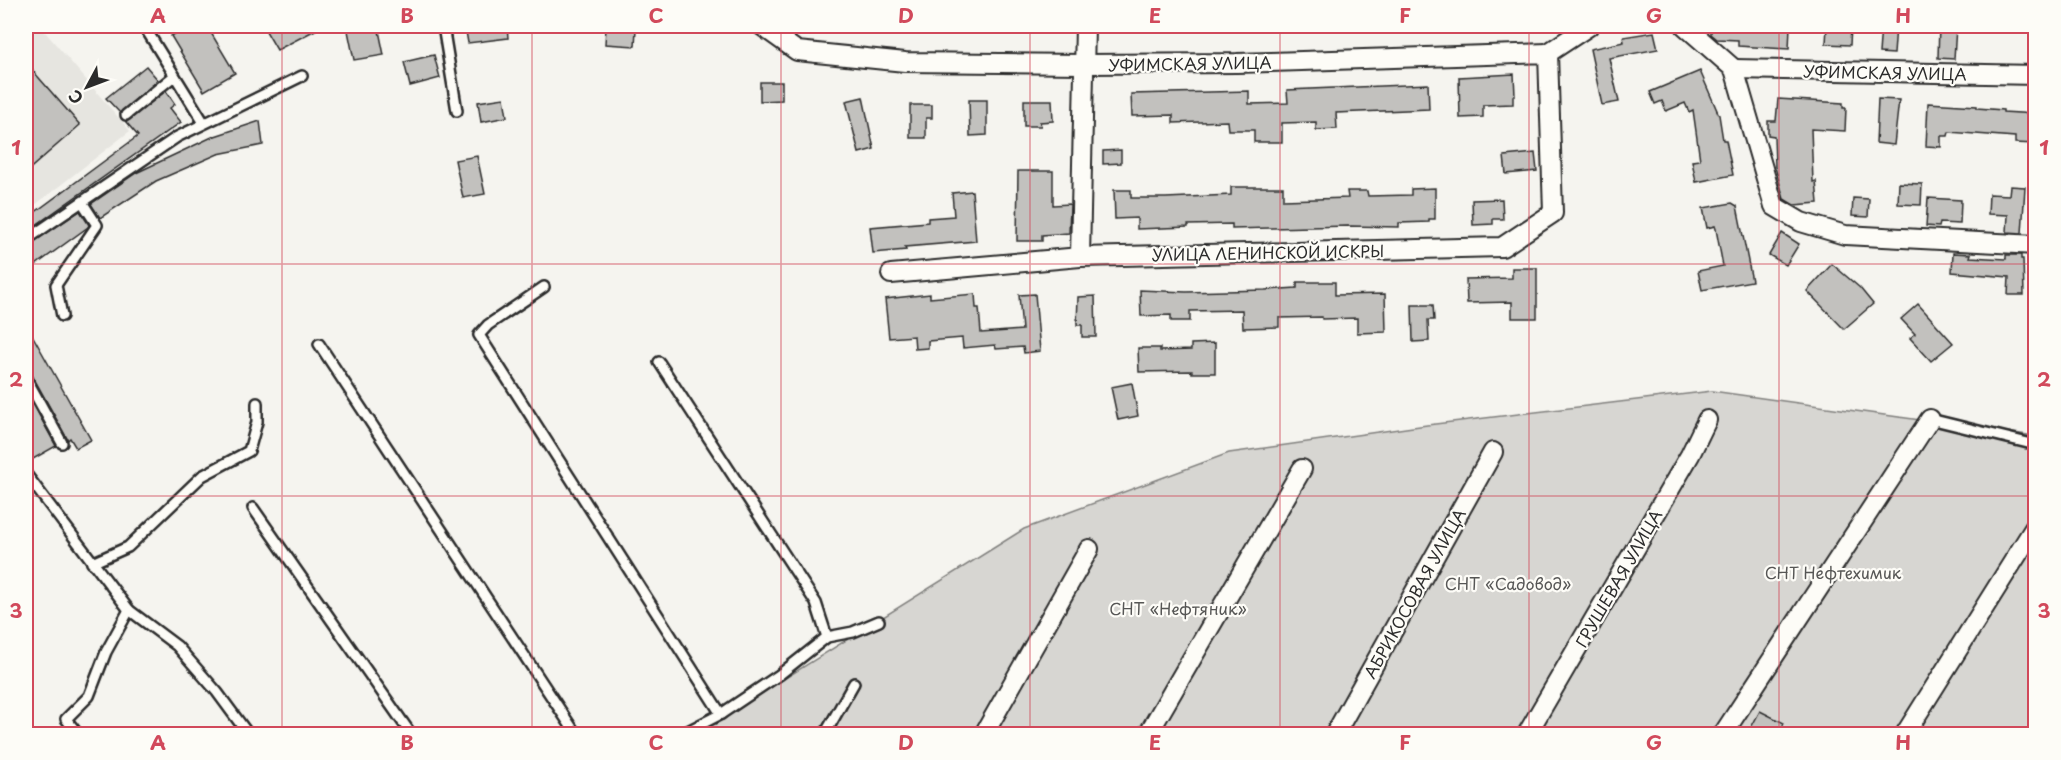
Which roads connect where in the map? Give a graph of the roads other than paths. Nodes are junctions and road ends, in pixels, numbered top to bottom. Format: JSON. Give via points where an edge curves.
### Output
{"nodes":[{"id":1,"x":144,"y":26,"type":"edge"},
{"id":2,"x":443,"y":26,"type":"edge"},
{"id":3,"x":762,"y":26,"type":"edge"},
{"id":4,"x":1085,"y":26,"type":"edge"},
{"id":5,"x":1589,"y":26,"type":"edge"},
{"id":6,"x":1685,"y":26,"type":"edge"},
{"id":7,"x":1548,"y":53,"type":"junction"},
{"id":8,"x":1084,"y":64,"type":"junction"},
{"id":9,"x":1734,"y":69,"type":"junction"},
{"id":10,"x":2036,"y":75,"type":"edge"},
{"id":11,"x":174,"y":76,"type":"junction"},
{"id":12,"x":302,"y":76,"type":"dead end"},
{"id":13,"x":457,"y":111,"type":"dead end"},
{"id":14,"x":126,"y":115,"type":"dead end"},
{"id":15,"x":204,"y":123,"type":"junction"},
{"id":16,"x":82,"y":202,"type":"junction"},
{"id":17,"x":26,"y":240,"type":"edge"},
{"id":18,"x":2036,"y":245,"type":"edge"},
{"id":19,"x":1080,"y":257,"type":"junction"},
{"id":20,"x":891,"y":274,"type":"dead end"},
{"id":21,"x":544,"y":287,"type":"dead end"},
{"id":22,"x":62,"y":316,"type":"dead end"},
{"id":23,"x":319,"y":344,"type":"dead end"},
{"id":24,"x":659,"y":362,"type":"dead end"},
{"id":25,"x":26,"y":378,"type":"edge"},
{"id":26,"x":257,"y":403,"type":"dead end"},
{"id":27,"x":1930,"y":418,"type":"joint"},
{"id":28,"x":1707,"y":420,"type":"dead end"},
{"id":29,"x":62,"y":443,"type":"dead end"},
{"id":30,"x":2036,"y":445,"type":"edge"},
{"id":31,"x":1493,"y":452,"type":"dead end"},
{"id":32,"x":1302,"y":469,"type":"dead end"},
{"id":33,"x":26,"y":474,"type":"edge"},
{"id":34,"x":253,"y":508,"type":"dead end"},
{"id":35,"x":2036,"y":525,"type":"edge"},
{"id":36,"x":1089,"y":549,"type":"dead end"},
{"id":37,"x":93,"y":563,"type":"junction"},
{"id":38,"x":129,"y":610,"type":"junction"},
{"id":39,"x":879,"y":621,"type":"dead end"},
{"id":40,"x":827,"y":638,"type":"junction"},
{"id":41,"x":854,"y":683,"type":"dead end"},
{"id":42,"x":721,"y":714,"type":"junction"},
{"id":43,"x":78,"y":735,"type":"edge"},
{"id":44,"x":248,"y":735,"type":"edge"},
{"id":45,"x":411,"y":735,"type":"edge"},
{"id":46,"x":576,"y":735,"type":"edge"},
{"id":47,"x":682,"y":735,"type":"edge"},
{"id":48,"x":825,"y":735,"type":"edge"},
{"id":49,"x":984,"y":735,"type":"edge"},
{"id":50,"x":1148,"y":735,"type":"edge"},
{"id":51,"x":1335,"y":735,"type":"edge"},
{"id":52,"x":1527,"y":735,"type":"edge"},
{"id":53,"x":1723,"y":735,"type":"edge"},
{"id":54,"x":1905,"y":735,"type":"edge"}],
"edges":[{"from":1,"to":11,"type":"lane"},
{"from":2,"to":13,"type":"lane"},
{"from":3,"to":8,"type":"street","name":"УФИМСКАЯ УЛИЦА","via":[[796,51],[905,62]]},
{"from":4,"to":8,"type":"street"},
{"from":5,"to":7,"type":"street"},
{"from":6,"to":9,"type":"street"},
{"from":7,"to":8,"type":"street","name":"УФИМСКАЯ УЛИЦА"},
{"from":7,"to":19,"type":"street","name":"УЛИЦА ЛЕНИНСКОЙ ИСКРЫ","via":[[1553,213],[1502,247]]},
{"from":8,"to":19,"type":"street"},
{"from":9,"to":10,"type":"street","name":"УФИМСКАЯ УЛИЦА"},
{"from":9,"to":18,"type":"street","via":[[1774,207],[1801,222],[1845,235]]},
{"from":11,"to":14,"type":"lane"},
{"from":11,"to":15,"type":"lane"},
{"from":12,"to":15,"type":"lane"},
{"from":15,"to":16,"type":"lane"},
{"from":16,"to":17,"type":"lane"},
{"from":16,"to":22,"type":"lane","via":[[97,225],[56,285]]},
{"from":19,"to":20,"type":"street","name":"УЛИЦА ЛЕНИНСКОЙ ИСКРЫ"},
{"from":21,"to":42,"type":"lane","via":[[479,335]]},
{"from":23,"to":46,"type":"lane"},
{"from":24,"to":40,"type":"lane","via":[[816,603]]},
{"from":25,"to":29,"type":"lane"},
{"from":26,"to":37,"type":"lane","via":[[257,422],[249,451],[202,476],[128,547]]},
{"from":27,"to":30,"type":"lane"},
{"from":27,"to":53,"type":"street"},
{"from":28,"to":52,"type":"street","name":"ГРУШЕВАЯ УЛИЦА"},
{"from":31,"to":51,"type":"street","name":"АБРИКОСОВАЯ УЛИЦА"},
{"from":32,"to":50,"type":"street"},
{"from":33,"to":37,"type":"lane"},
{"from":34,"to":45,"type":"lane"},
{"from":35,"to":54,"type":"street"},
{"from":36,"to":49,"type":"street"},
{"from":37,"to":38,"type":"lane"},
{"from":38,"to":43,"type":"lane","via":[[106,652],[89,696],[66,718]]},
{"from":38,"to":44,"type":"lane","via":[[177,646]]},
{"from":39,"to":40,"type":"lane"},
{"from":40,"to":42,"type":"lane"},
{"from":41,"to":48,"type":"lane"},
{"from":42,"to":47,"type":"lane"}]}
